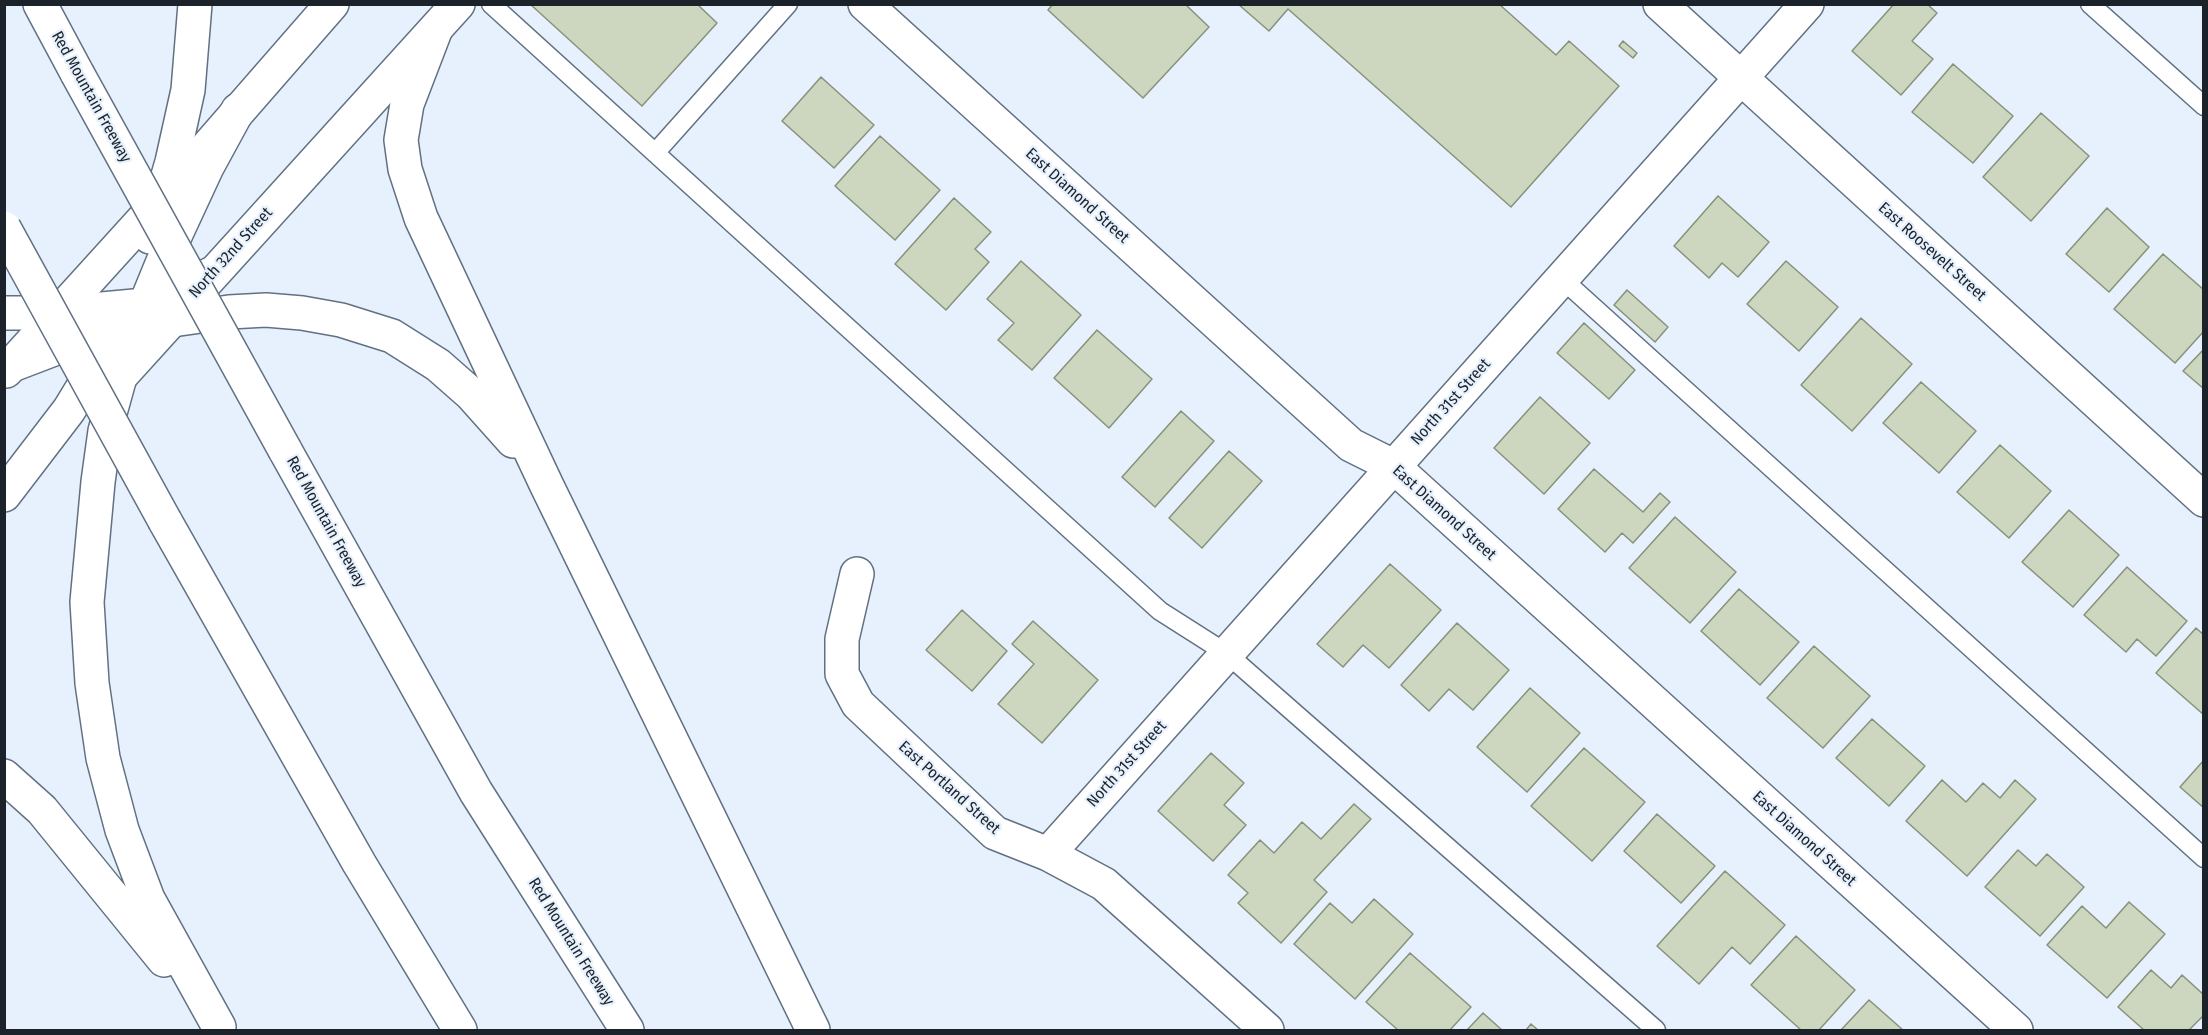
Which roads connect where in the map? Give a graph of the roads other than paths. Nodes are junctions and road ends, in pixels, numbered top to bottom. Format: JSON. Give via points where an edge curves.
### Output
{"nodes":[{"id":1,"x":40,"y":4,"type":"edge"},
{"id":2,"x":195,"y":4,"type":"edge"},
{"id":3,"x":332,"y":4,"type":"edge"},
{"id":4,"x":458,"y":4,"type":"edge"},
{"id":5,"x":491,"y":4,"type":"edge"},
{"id":6,"x":865,"y":4,"type":"edge"},
{"id":7,"x":1660,"y":4,"type":"edge"},
{"id":8,"x":1807,"y":4,"type":"edge"},
{"id":9,"x":2090,"y":4,"type":"edge"},
{"id":10,"x":778,"y":8,"type":"edge"},
{"id":11,"x":435,"y":31,"type":"junction"},
{"id":12,"x":1741,"y":77,"type":"junction"},
{"id":13,"x":2204,"y":106,"type":"edge"},
{"id":14,"x":238,"y":110,"type":"junction"},
{"id":15,"x":655,"y":153,"type":"junction"},
{"id":16,"x":161,"y":200,"type":"junction"},
{"id":17,"x":4,"y":228,"type":"edge"},
{"id":18,"x":1561,"y":278,"type":"junction"},
{"id":19,"x":4,"y":313,"type":"edge"},
{"id":20,"x":59,"y":313,"type":"junction"},
{"id":21,"x":138,"y":317,"type":"junction"},
{"id":22,"x":8,"y":369,"type":"edge"},
{"id":23,"x":120,"y":377,"type":"junction"},
{"id":24,"x":1393,"y":466,"type":"junction"},
{"id":25,"x":547,"y":486,"type":"junction"},
{"id":26,"x":4,"y":495,"type":"edge"},
{"id":27,"x":2204,"y":500,"type":"edge"},
{"id":28,"x":4,"y":501,"type":"edge"},
{"id":29,"x":857,"y":574,"type":"dead end"},
{"id":30,"x":1226,"y":653,"type":"junction"},
{"id":31,"x":4,"y":776,"type":"edge"},
{"id":32,"x":1048,"y":854,"type":"junction"},
{"id":33,"x":2204,"y":858,"type":"edge"},
{"id":34,"x":220,"y":1029,"type":"edge"},
{"id":35,"x":460,"y":1030,"type":"edge"},
{"id":36,"x":627,"y":1030,"type":"edge"},
{"id":37,"x":813,"y":1030,"type":"edge"},
{"id":38,"x":1267,"y":1030,"type":"edge"},
{"id":39,"x":1656,"y":1030,"type":"edge"},
{"id":40,"x":2016,"y":1030,"type":"edge"}],
"edges":[{"from":1,"to":36,"type":"main road","name":"Red Mountain Freeway","bridge":true,"via":[[476,792]]},
{"from":2,"to":16,"type":"main road","via":[[188,90]]},
{"from":3,"to":14,"type":"main road"},
{"from":4,"to":11,"type":"main road","name":"North 32nd Street"},
{"from":5,"to":15,"type":"lane"},
{"from":6,"to":24,"type":"main road","name":"East Diamond Street","via":[[1351,445]]},
{"from":7,"to":12,"type":"main road","name":"East Roosevelt Street"},
{"from":8,"to":12,"type":"main road","name":"North 31st Street"},
{"from":9,"to":13,"type":"lane"},
{"from":10,"to":15,"type":"lane"},
{"from":11,"to":21,"type":"main road","name":"North 32nd Street","via":[[213,273]]},
{"from":11,"to":25,"type":"main road","via":[[407,104],[401,140],[405,169],[421,218]]},
{"from":12,"to":18,"type":"main road","name":"North 31st Street"},
{"from":12,"to":27,"type":"main road","name":"East Roosevelt Street"},
{"from":14,"to":16,"type":"main road"},
{"from":14,"to":21,"type":"main road","via":[[207,167]]},
{"from":15,"to":30,"type":"lane","via":[[1160,611]]},
{"from":16,"to":20,"type":"main road"},
{"from":16,"to":21,"type":"main road","via":[[147,249]]},
{"from":17,"to":35,"type":"main road","bridge":true,"via":[[165,521]]},
{"from":18,"to":24,"type":"main road","name":"North 31st Street"},
{"from":18,"to":33,"type":"lane"},
{"from":19,"to":20,"type":"main road"},
{"from":20,"to":21,"type":"main road"},
{"from":20,"to":22,"type":"main road"},
{"from":21,"to":22,"type":"main road"},
{"from":21,"to":23,"type":"main road","name":"North 32nd Street"},
{"from":21,"to":25,"type":"main road","via":[[266,310],[341,320],[392,336],[438,365],[471,394],[509,435]]},
{"from":21,"to":26,"type":"main road","via":[[94,369],[69,410]]},
{"from":23,"to":28,"type":"main road","name":"North 32nd Street"},
{"from":23,"to":34,"type":"main road","via":[[105,431],[87,602],[92,683],[103,758],[122,830],[147,899]]},
{"from":24,"to":30,"type":"main road","name":"North 31st Street"},
{"from":24,"to":40,"type":"main road","name":"East Diamond Street"},
{"from":25,"to":37,"type":"main road"},
{"from":29,"to":32,"type":"main road","name":"East Portland Street","via":[[842,639],[842,674],[858,704],[995,833]]},
{"from":30,"to":32,"type":"main road","name":"North 31st Street"},
{"from":30,"to":39,"type":"lane"},
{"from":31,"to":34,"type":"main road","via":[[42,810]]},
{"from":32,"to":38,"type":"main road","name":"East Portland Street","via":[[1104,884]]}]}
